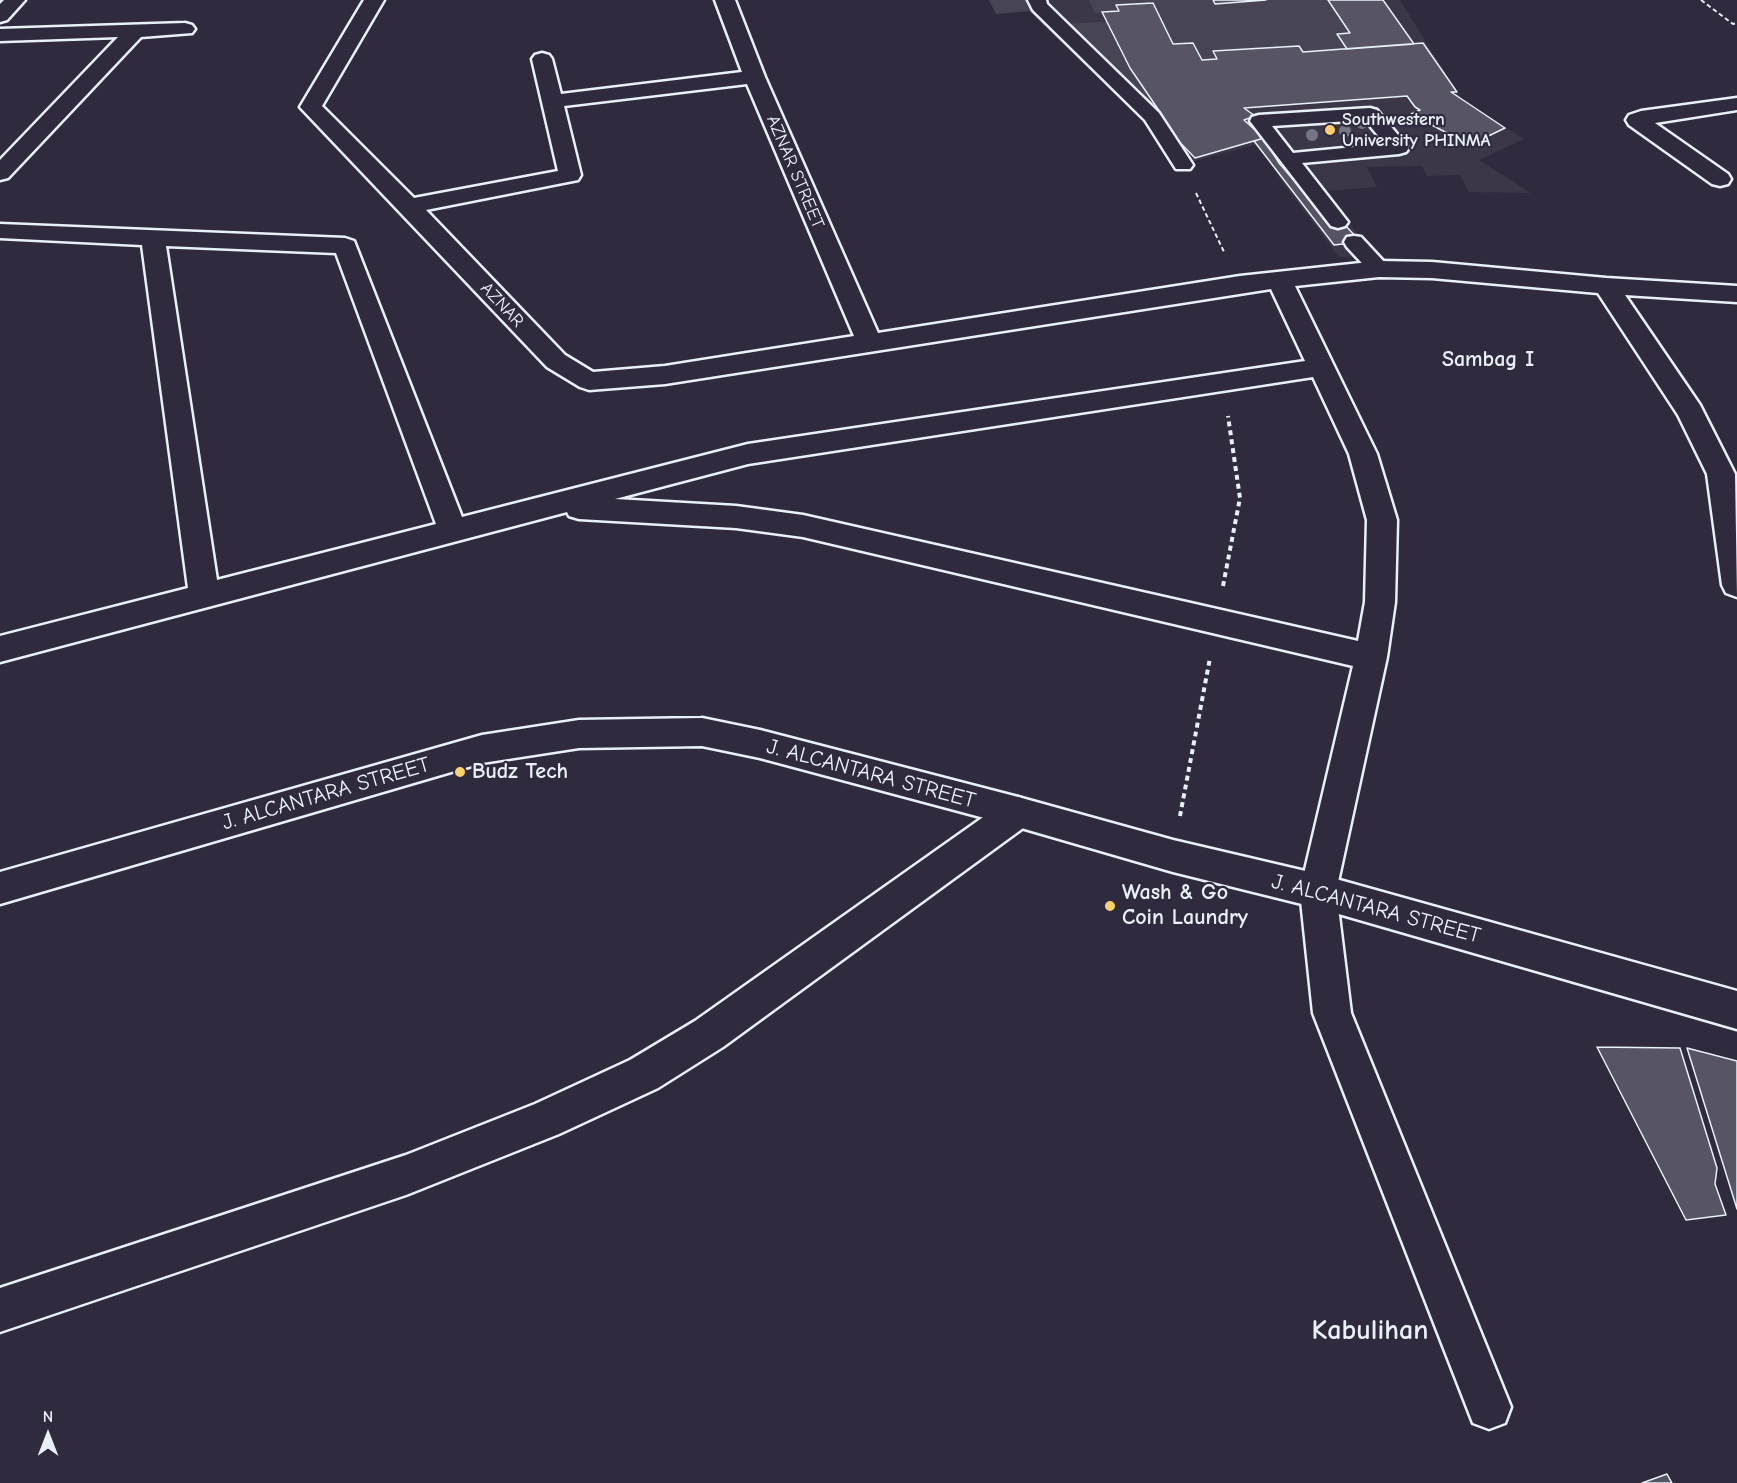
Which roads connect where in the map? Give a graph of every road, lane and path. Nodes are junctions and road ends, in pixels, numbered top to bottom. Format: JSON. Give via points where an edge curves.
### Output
{"nodes":[{"id":1,"x":15,"y":0,"type":"edge"},
{"id":2,"x":374,"y":0,"type":"edge"},
{"id":3,"x":724,"y":0,"type":"edge"},
{"id":4,"x":1037,"y":0,"type":"edge"},
{"id":5,"x":1701,"y":0,"type":"edge"},
{"id":6,"x":0,"y":16,"type":"edge"},
{"id":7,"x":1737,"y":23,"type":"edge"},
{"id":8,"x":185,"y":28,"type":"dead end"},
{"id":9,"x":136,"y":30,"type":"junction"},
{"id":10,"x":0,"y":35,"type":"edge"},
{"id":11,"x":543,"y":59,"type":"dead end"},
{"id":12,"x":754,"y":77,"type":"junction"},
{"id":13,"x":553,"y":101,"type":"junction"},
{"id":14,"x":1737,"y":104,"type":"edge"},
{"id":15,"x":1288,"y":159,"type":"junction"},
{"id":16,"x":1182,"y":165,"type":"joint"},
{"id":17,"x":0,"y":173,"type":"edge"},
{"id":18,"x":1720,"y":179,"type":"dead end"},
{"id":19,"x":409,"y":206,"type":"junction"},
{"id":20,"x":1338,"y":222,"type":"dead end"},
{"id":21,"x":0,"y":231,"type":"edge"},
{"id":22,"x":153,"y":238,"type":"junction"},
{"id":23,"x":1354,"y":242,"type":"dead end"},
{"id":24,"x":1379,"y":269,"type":"junction"},
{"id":25,"x":1280,"y":279,"type":"junction"},
{"id":26,"x":1240,"y":284,"type":"junction"},
{"id":27,"x":1606,"y":286,"type":"junction"},
{"id":28,"x":1737,"y":294,"type":"edge"},
{"id":29,"x":869,"y":342,"type":"junction"},
{"id":30,"x":1322,"y":367,"type":"junction"},
{"id":31,"x":1223,"y":382,"type":"junction"},
{"id":32,"x":1729,"y":475,"type":"edge"},
{"id":33,"x":548,"y":506,"type":"junction"},
{"id":34,"x":453,"y":531,"type":"junction"},
{"id":35,"x":1737,"y":585,"type":"edge"},
{"id":36,"x":204,"y":596,"type":"junction"},
{"id":37,"x":1216,"y":622,"type":"junction"},
{"id":38,"x":0,"y":649,"type":"edge"},
{"id":39,"x":1371,"y":657,"type":"junction"},
{"id":40,"x":1018,"y":812,"type":"junction"},
{"id":41,"x":1173,"y":856,"type":"junction"},
{"id":42,"x":0,"y":888,"type":"edge"},
{"id":43,"x":1318,"y":891,"type":"junction"},
{"id":44,"x":1737,"y":1010,"type":"edge"},
{"id":45,"x":0,"y":1310,"type":"edge"},
{"id":46,"x":1489,"y":1407,"type":"dead end"}],
"edges":[{"from":1,"to":6,"type":"street"},
{"from":2,"to":19,"type":"street","name":"AZNAR","via":[[311,107]]},
{"from":3,"to":12,"type":"street","name":"AZNAR STREET"},
{"from":4,"to":16,"type":"lane","via":[[1152,117]]},
{"from":5,"to":7,"type":"path"},
{"from":8,"to":9,"type":"street"},
{"from":9,"to":10,"type":"street"},
{"from":9,"to":17,"type":"street"},
{"from":11,"to":13,"type":"street"},
{"from":12,"to":13,"type":"street"},
{"from":12,"to":29,"type":"street","name":"AZNAR STREET"},
{"from":13,"to":19,"type":"street","via":[[570,175]]},
{"from":14,"to":18,"type":"street","via":[[1637,120]]},
{"from":15,"to":15,"type":"lane","via":[[1365,151],[1398,148],[1370,114],[1259,121]]},
{"from":15,"to":20,"type":"lane"},
{"from":16,"to":26,"type":"path"},
{"from":19,"to":29,"type":"street","name":"AZNAR","via":[[556,361],[589,381],[665,375]]},
{"from":21,"to":22,"type":"street"},
{"from":22,"to":34,"type":"street","via":[[345,246]]},
{"from":22,"to":36,"type":"street"},
{"from":23,"to":24,"type":"lane"},
{"from":24,"to":25,"type":"street","name":"AZNAR"},
{"from":24,"to":27,"type":"street","name":"AZNAR"},
{"from":25,"to":26,"type":"street","name":"AZNAR"},
{"from":25,"to":30,"type":"street"},
{"from":26,"to":29,"type":"street","name":"AZNAR"},
{"from":27,"to":28,"type":"street","name":"AZNAR"},
{"from":27,"to":32,"type":"street"},
{"from":30,"to":31,"type":"street"},
{"from":30,"to":39,"type":"street","via":[[1363,454],[1382,520],[1380,602]]},
{"from":31,"to":33,"type":"street","via":[[748,454]]},
{"from":31,"to":37,"type":"path","via":[[1240,498]]},
{"from":32,"to":35,"type":"street"},
{"from":33,"to":34,"type":"street"},
{"from":33,"to":37,"type":"street","via":[[736,517],[803,526]]},
{"from":34,"to":36,"type":"street"},
{"from":36,"to":38,"type":"street"},
{"from":37,"to":39,"type":"street"},
{"from":37,"to":41,"type":"path"},
{"from":39,"to":43,"type":"street"},
{"from":40,"to":41,"type":"street","name":"J. ALCANTARA STREET"},
{"from":40,"to":42,"type":"street","name":"J. ALCANTARA STREET","via":[[702,732],[579,734],[482,749]]},
{"from":40,"to":45,"type":"street","via":[[709,1035],[644,1074],[545,1120],[406,1175]]},
{"from":41,"to":43,"type":"street","name":"J. ALCANTARA STREET"},
{"from":43,"to":44,"type":"street","name":"J. ALCANTARA STREET"},
{"from":43,"to":46,"type":"street","via":[[1332,1013]]}]}
